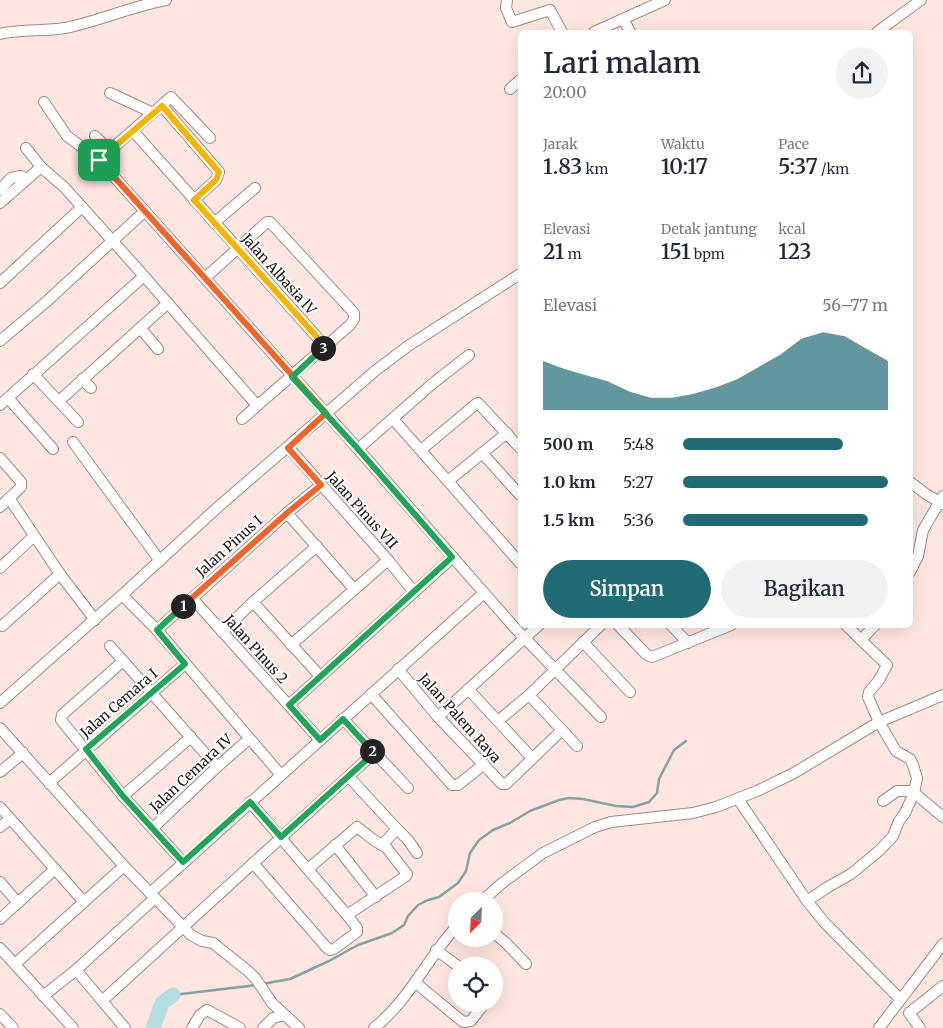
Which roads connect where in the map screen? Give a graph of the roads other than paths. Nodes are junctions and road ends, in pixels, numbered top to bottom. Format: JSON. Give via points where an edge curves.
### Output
{"nodes":[{"id":1,"x":166,"y":0,"type":"edge"},
{"id":2,"x":506,"y":0,"type":"edge"},
{"id":3,"x":665,"y":0,"type":"edge"},
{"id":4,"x":914,"y":2,"type":"edge"},
{"id":5,"x":624,"y":20,"type":"junction"},
{"id":6,"x":561,"y":30,"type":"edge"},
{"id":7,"x":599,"y":30,"type":"edge"},
{"id":8,"x":629,"y":30,"type":"edge"},
{"id":9,"x":880,"y":30,"type":"edge"},
{"id":10,"x":0,"y":34,"type":"edge"},
{"id":11,"x":518,"y":82,"type":"edge"},
{"id":12,"x":510,"y":90,"type":"dead end"},
{"id":13,"x":110,"y":93,"type":"dead end"},
{"id":14,"x":44,"y":102,"type":"dead end"},
{"id":15,"x":162,"y":106,"type":"junction"},
{"id":16,"x":153,"y":113,"type":"junction"},
{"id":17,"x":132,"y":131,"type":"junction"},
{"id":18,"x":95,"y":136,"type":"dead end"},
{"id":19,"x":210,"y":138,"type":"dead end"},
{"id":20,"x":26,"y":148,"type":"dead end"},
{"id":21,"x":109,"y":150,"type":"junction"},
{"id":22,"x":99,"y":160,"type":"junction"},
{"id":23,"x":41,"y":167,"type":"junction"},
{"id":24,"x":27,"y":179,"type":"junction"},
{"id":25,"x":255,"y":188,"type":"dead end"},
{"id":26,"x":0,"y":190,"type":"edge"},
{"id":27,"x":194,"y":200,"type":"junction"},
{"id":28,"x":0,"y":203,"type":"edge"},
{"id":29,"x":82,"y":207,"type":"junction"},
{"id":30,"x":145,"y":211,"type":"junction"},
{"id":31,"x":214,"y":223,"type":"junction"},
{"id":32,"x":112,"y":241,"type":"junction"},
{"id":33,"x":237,"y":248,"type":"junction"},
{"id":34,"x":518,"y":275,"type":"edge"},
{"id":35,"x":144,"y":276,"type":"junction"},
{"id":36,"x":206,"y":278,"type":"junction"},
{"id":37,"x":0,"y":283,"type":"edge"},
{"id":38,"x":168,"y":303,"type":"junction"},
{"id":39,"x":141,"y":328,"type":"junction"},
{"id":40,"x":0,"y":341,"type":"edge"},
{"id":41,"x":325,"y":346,"type":"junction"},
{"id":42,"x":158,"y":350,"type":"dead end"},
{"id":43,"x":469,"y":355,"type":"dead end"},
{"id":44,"x":33,"y":374,"type":"junction"},
{"id":45,"x":292,"y":377,"type":"junction"},
{"id":46,"x":82,"y":379,"type":"junction"},
{"id":47,"x":91,"y":388,"type":"dead end"},
{"id":48,"x":4,"y":401,"type":"edge"},
{"id":49,"x":59,"y":401,"type":"junction"},
{"id":50,"x":258,"y":404,"type":"junction"},
{"id":51,"x":326,"y":413,"type":"junction"},
{"id":52,"x":242,"y":419,"type":"dead end"},
{"id":53,"x":393,"y":419,"type":"junction"},
{"id":54,"x":78,"y":422,"type":"dead end"},
{"id":55,"x":507,"y":433,"type":"junction"},
{"id":56,"x":73,"y":442,"type":"dead end"},
{"id":57,"x":518,"y":446,"type":"edge"},
{"id":58,"x":288,"y":448,"type":"junction"},
{"id":59,"x":53,"y":449,"type":"dead end"},
{"id":60,"x":358,"y":449,"type":"junction"},
{"id":61,"x":420,"y":450,"type":"junction"},
{"id":62,"x":482,"y":453,"type":"junction"},
{"id":63,"x":0,"y":458,"type":"edge"},
{"id":64,"x":448,"y":481,"type":"junction"},
{"id":65,"x":913,"y":484,"type":"edge"},
{"id":66,"x":321,"y":485,"type":"junction"},
{"id":67,"x":518,"y":490,"type":"edge"},
{"id":68,"x":10,"y":498,"type":"junction"},
{"id":69,"x":942,"y":500,"type":"edge"},
{"id":70,"x":0,"y":507,"type":"edge"},
{"id":71,"x":287,"y":513,"type":"junction"},
{"id":72,"x":34,"y":536,"type":"junction"},
{"id":73,"x":317,"y":546,"type":"junction"},
{"id":74,"x":452,"y":557,"type":"junction"},
{"id":75,"x":388,"y":560,"type":"junction"},
{"id":76,"x":160,"y":561,"type":"junction"},
{"id":77,"x":518,"y":561,"type":"edge"},
{"id":78,"x":913,"y":566,"type":"edge"},
{"id":79,"x":0,"y":568,"type":"edge"},
{"id":80,"x":60,"y":574,"type":"junction"},
{"id":81,"x":354,"y":589,"type":"junction"},
{"id":82,"x":414,"y":592,"type":"junction"},
{"id":83,"x":484,"y":593,"type":"junction"},
{"id":84,"x":122,"y":595,"type":"junction"},
{"id":85,"x":192,"y":598,"type":"junction"},
{"id":86,"x":253,"y":602,"type":"junction"},
{"id":87,"x":95,"y":620,"type":"junction"},
{"id":88,"x":2,"y":626,"type":"dead end"},
{"id":89,"x":536,"y":628,"type":"edge"},
{"id":90,"x":598,"y":628,"type":"edge"},
{"id":91,"x":621,"y":628,"type":"edge"},
{"id":92,"x":674,"y":628,"type":"edge"},
{"id":93,"x":723,"y":628,"type":"edge"},
{"id":94,"x":849,"y":628,"type":"edge"},
{"id":95,"x":872,"y":628,"type":"edge"},
{"id":96,"x":157,"y":630,"type":"junction"},
{"id":97,"x":222,"y":632,"type":"junction"},
{"id":98,"x":525,"y":639,"type":"junction"},
{"id":99,"x":861,"y":640,"type":"junction"},
{"id":100,"x":583,"y":642,"type":"junction"},
{"id":101,"x":688,"y":644,"type":"junction"},
{"id":102,"x":292,"y":645,"type":"junction"},
{"id":103,"x":110,"y":646,"type":"dead end"},
{"id":104,"x":122,"y":662,"type":"junction"},
{"id":105,"x":185,"y":664,"type":"junction"},
{"id":106,"x":398,"y":669,"type":"junction"},
{"id":107,"x":555,"y":669,"type":"junction"},
{"id":108,"x":320,"y":676,"type":"junction"},
{"id":109,"x":468,"y":689,"type":"junction"},
{"id":110,"x":630,"y":692,"type":"dead end"},
{"id":111,"x":151,"y":694,"type":"junction"},
{"id":112,"x":372,"y":694,"type":"junction"},
{"id":113,"x":529,"y":695,"type":"junction"},
{"id":114,"x":943,"y":695,"type":"edge"},
{"id":115,"x":0,"y":703,"type":"edge"},
{"id":116,"x":289,"y":705,"type":"junction"},
{"id":117,"x":438,"y":717,"type":"junction"},
{"id":118,"x":601,"y":717,"type":"dead end"},
{"id":119,"x":343,"y":719,"type":"junction"},
{"id":120,"x":498,"y":721,"type":"junction"},
{"id":121,"x":879,"y":722,"type":"junction"},
{"id":122,"x":0,"y":728,"type":"edge"},
{"id":123,"x":562,"y":730,"type":"junction"},
{"id":124,"x":191,"y":737,"type":"junction"},
{"id":125,"x":250,"y":739,"type":"junction"},
{"id":126,"x":320,"y":740,"type":"junction"},
{"id":127,"x":577,"y":746,"type":"dead end"},
{"id":128,"x":86,"y":749,"type":"junction"},
{"id":129,"x":23,"y":753,"type":"junction"},
{"id":130,"x":374,"y":753,"type":"junction"},
{"id":131,"x":532,"y":758,"type":"junction"},
{"id":132,"x":484,"y":764,"type":"junction"},
{"id":133,"x":217,"y":767,"type":"junction"},
{"id":134,"x":0,"y":772,"type":"edge"},
{"id":135,"x":280,"y":774,"type":"junction"},
{"id":136,"x":348,"y":777,"type":"junction"},
{"id":137,"x":49,"y":783,"type":"junction"},
{"id":138,"x":408,"y":788,"type":"dead end"},
{"id":139,"x":914,"y":793,"type":"junction"},
{"id":140,"x":123,"y":796,"type":"junction"},
{"id":141,"x":738,"y":799,"type":"junction"},
{"id":142,"x":883,"y":801,"type":"dead end"},
{"id":143,"x":250,"y":802,"type":"junction"},
{"id":144,"x":0,"y":807,"type":"edge"},
{"id":145,"x":943,"y":817,"type":"edge"},
{"id":146,"x":10,"y":819,"type":"junction"},
{"id":147,"x":0,"y":827,"type":"edge"},
{"id":148,"x":153,"y":828,"type":"junction"},
{"id":149,"x":398,"y":829,"type":"junction"},
{"id":150,"x":281,"y":837,"type":"junction"},
{"id":151,"x":335,"y":845,"type":"junction"},
{"id":152,"x":382,"y":845,"type":"junction"},
{"id":153,"x":417,"y":853,"type":"dead end"},
{"id":154,"x":183,"y":862,"type":"junction"},
{"id":155,"x":253,"y":863,"type":"junction"},
{"id":156,"x":124,"y":866,"type":"junction"},
{"id":157,"x":55,"y":869,"type":"junction"},
{"id":158,"x":308,"y":869,"type":"junction"},
{"id":159,"x":0,"y":882,"type":"edge"},
{"id":160,"x":492,"y":892,"type":"edge"},
{"id":161,"x":152,"y":895,"type":"junction"},
{"id":162,"x":376,"y":897,"type":"junction"},
{"id":163,"x":806,"y":901,"type":"junction"},
{"id":164,"x":84,"y":902,"type":"junction"},
{"id":165,"x":18,"y":903,"type":"junction"},
{"id":166,"x":348,"y":915,"type":"junction"},
{"id":167,"x":0,"y":919,"type":"edge"},
{"id":168,"x":184,"y":928,"type":"junction"},
{"id":169,"x":448,"y":936,"type":"edge"},
{"id":170,"x":503,"y":941,"type":"edge"},
{"id":171,"x":943,"y":944,"type":"edge"},
{"id":172,"x":0,"y":948,"type":"edge"},
{"id":173,"x":436,"y":950,"type":"junction"},
{"id":174,"x":448,"y":959,"type":"edge"},
{"id":175,"x":14,"y":964,"type":"junction"},
{"id":176,"x":526,"y":964,"type":"dead end"},
{"id":177,"x":76,"y":970,"type":"junction"},
{"id":178,"x":416,"y":983,"type":"junction"},
{"id":179,"x":943,"y":986,"type":"edge"},
{"id":180,"x":894,"y":994,"type":"junction"},
{"id":181,"x":43,"y":996,"type":"junction"},
{"id":182,"x":102,"y":1001,"type":"junction"},
{"id":183,"x":448,"y":1010,"type":"edge"},
{"id":184,"x":451,"y":1012,"type":"edge"},
{"id":185,"x":478,"y":1012,"type":"edge"},
{"id":186,"x":0,"y":1014,"type":"edge"},
{"id":187,"x":285,"y":1015,"type":"junction"},
{"id":188,"x":381,"y":1026,"type":"edge"},
{"id":189,"x":13,"y":1028,"type":"edge"},
{"id":190,"x":73,"y":1028,"type":"edge"},
{"id":191,"x":124,"y":1028,"type":"edge"},
{"id":192,"x":192,"y":1028,"type":"edge"},
{"id":193,"x":240,"y":1028,"type":"edge"},
{"id":194,"x":262,"y":1028,"type":"edge"},
{"id":195,"x":299,"y":1028,"type":"edge"},
{"id":196,"x":879,"y":1028,"type":"edge"},
{"id":197,"x":920,"y":1028,"type":"edge"}],
"edges":[{"from":1,"to":10,"type":"street","via":[[60,29]]},
{"from":2,"to":6,"type":"street","via":[[512,22],[550,10]]},
{"from":3,"to":5,"type":"street"},
{"from":4,"to":9,"type":"street"},
{"from":5,"to":7,"type":"street"},
{"from":5,"to":8,"type":"street"},
{"from":11,"to":12,"type":"street"},
{"from":13,"to":16,"type":"street"},
{"from":14,"to":22,"type":"street","via":[[67,136]]},
{"from":15,"to":16,"type":"street"},
{"from":15,"to":19,"type":"street","via":[[173,98]]},
{"from":15,"to":27,"type":"street","via":[[219,172],[216,180]]},
{"from":16,"to":17,"type":"street"},
{"from":17,"to":21,"type":"street"},
{"from":17,"to":27,"type":"street","name":"Jalan Albasia lV"},
{"from":18,"to":21,"type":"street"},
{"from":20,"to":23,"type":"street"},
{"from":21,"to":22,"type":"street"},
{"from":22,"to":30,"type":"street"},
{"from":23,"to":24,"type":"street"},
{"from":23,"to":29,"type":"street"},
{"from":24,"to":26,"type":"street","via":[[20,176],[11,178]]},
{"from":24,"to":28,"type":"street"},
{"from":25,"to":31,"type":"street"},
{"from":27,"to":31,"type":"street","name":"Jalan Albasia lV"},
{"from":29,"to":32,"type":"street"},
{"from":29,"to":37,"type":"street"},
{"from":30,"to":32,"type":"street"},
{"from":30,"to":36,"type":"street"},
{"from":31,"to":33,"type":"street","name":"Jalan Albasia lV"},
{"from":32,"to":35,"type":"street"},
{"from":32,"to":40,"type":"street"},
{"from":33,"to":36,"type":"street"},
{"from":33,"to":41,"type":"street","name":"Jalan Albasia lV"},
{"from":33,"to":41,"type":"street","via":[[268,222],[354,313],[352,322]]},
{"from":34,"to":51,"type":"street","via":[[408,346]]},
{"from":35,"to":38,"type":"street"},
{"from":35,"to":44,"type":"street"},
{"from":36,"to":45,"type":"street"},
{"from":38,"to":39,"type":"street"},
{"from":38,"to":50,"type":"street"},
{"from":39,"to":42,"type":"street"},
{"from":39,"to":46,"type":"street"},
{"from":41,"to":45,"type":"street"},
{"from":43,"to":53,"type":"street"},
{"from":44,"to":48,"type":"street"},
{"from":44,"to":49,"type":"street"},
{"from":45,"to":50,"type":"street"},
{"from":45,"to":51,"type":"street"},
{"from":46,"to":47,"type":"street"},
{"from":46,"to":49,"type":"street"},
{"from":48,"to":59,"type":"street"},
{"from":49,"to":54,"type":"street"},
{"from":50,"to":52,"type":"street"},
{"from":51,"to":58,"type":"street"},
{"from":51,"to":60,"type":"street"},
{"from":53,"to":60,"type":"street"},
{"from":53,"to":61,"type":"street"},
{"from":55,"to":57,"type":"street"},
{"from":55,"to":61,"type":"street","via":[[481,405],[476,404]]},
{"from":55,"to":62,"type":"street"},
{"from":56,"to":76,"type":"street"},
{"from":58,"to":66,"type":"street","name":"Jalan Pinus VII"},
{"from":58,"to":76,"type":"street"},
{"from":60,"to":74,"type":"street"},
{"from":61,"to":64,"type":"street"},
{"from":62,"to":64,"type":"street"},
{"from":62,"to":67,"type":"street"},
{"from":63,"to":68,"type":"street","via":[[20,482],[21,487]]},
{"from":64,"to":77,"type":"street"},
{"from":65,"to":69,"type":"street"},
{"from":66,"to":71,"type":"street","name":"Jalan Pinus I"},
{"from":66,"to":75,"type":"street","name":"Jalan Pinus VII"},
{"from":68,"to":70,"type":"street"},
{"from":68,"to":72,"type":"street"},
{"from":69,"to":78,"type":"street","via":[[923,530]]},
{"from":71,"to":73,"type":"street"},
{"from":71,"to":85,"type":"street","name":"Jalan Pinus I"},
{"from":72,"to":79,"type":"street"},
{"from":72,"to":80,"type":"street"},
{"from":73,"to":81,"type":"street"},
{"from":73,"to":86,"type":"street"},
{"from":74,"to":82,"type":"street"},
{"from":74,"to":83,"type":"street"},
{"from":75,"to":81,"type":"street"},
{"from":75,"to":82,"type":"street","name":"Jalan Pinus VII"},
{"from":76,"to":84,"type":"street"},
{"from":80,"to":87,"type":"street"},
{"from":80,"to":88,"type":"street"},
{"from":81,"to":102,"type":"street"},
{"from":82,"to":108,"type":"street"},
{"from":83,"to":98,"type":"street"},
{"from":83,"to":106,"type":"street"},
{"from":84,"to":87,"type":"street"},
{"from":84,"to":96,"type":"street"},
{"from":85,"to":96,"type":"street","name":"Jalan Pinus I"},
{"from":85,"to":97,"type":"street","name":"Jalan Pinus 2"},
{"from":86,"to":97,"type":"street"},
{"from":86,"to":102,"type":"street"},
{"from":87,"to":115,"type":"street"},
{"from":89,"to":98,"type":"street"},
{"from":90,"to":100,"type":"street"},
{"from":91,"to":101,"type":"street","via":[[650,657]]},
{"from":92,"to":101,"type":"street"},
{"from":93,"to":101,"type":"street"},
{"from":94,"to":99,"type":"street"},
{"from":95,"to":99,"type":"street"},
{"from":96,"to":105,"type":"street"},
{"from":97,"to":116,"type":"street","name":"Jalan Pinus 2"},
{"from":98,"to":107,"type":"street"},
{"from":98,"to":109,"type":"street"},
{"from":99,"to":121,"type":"street","via":[[887,665],[868,696]]},
{"from":100,"to":107,"type":"street"},
{"from":100,"to":110,"type":"street"},
{"from":102,"to":108,"type":"street"},
{"from":103,"to":104,"type":"street"},
{"from":104,"to":111,"type":"street"},
{"from":104,"to":128,"type":"street","via":[[62,715],[61,720]]},
{"from":105,"to":111,"type":"street","name":"Jalan Cemara I"},
{"from":105,"to":125,"type":"street"},
{"from":106,"to":112,"type":"street"},
{"from":106,"to":117,"type":"street","name":"Jalan Palem Raya"},
{"from":107,"to":113,"type":"street"},
{"from":107,"to":118,"type":"street"},
{"from":108,"to":116,"type":"street"},
{"from":109,"to":117,"type":"street"},
{"from":109,"to":120,"type":"street"},
{"from":111,"to":124,"type":"street"},
{"from":111,"to":128,"type":"street","name":"Jalan Cemara I"},
{"from":112,"to":119,"type":"street"},
{"from":112,"to":132,"type":"street","via":[[452,785],[458,785]]},
{"from":113,"to":120,"type":"street"},
{"from":113,"to":123,"type":"street"},
{"from":114,"to":121,"type":"street"},
{"from":116,"to":126,"type":"street","name":"Jalan Pinus 2"},
{"from":117,"to":132,"type":"street","name":"Jalan Palem Raya"},
{"from":119,"to":126,"type":"street"},
{"from":119,"to":130,"type":"street"},
{"from":120,"to":131,"type":"street"},
{"from":121,"to":139,"type":"street","via":[[896,751],[910,759],[917,778]]},
{"from":121,"to":141,"type":"street","via":[[794,773]]},
{"from":122,"to":129,"type":"street"},
{"from":123,"to":127,"type":"street"},
{"from":123,"to":131,"type":"street"},
{"from":124,"to":133,"type":"street"},
{"from":124,"to":140,"type":"street"},
{"from":125,"to":133,"type":"street","name":"Jalan Cemara IV"},
{"from":125,"to":135,"type":"street"},
{"from":126,"to":135,"type":"street"},
{"from":128,"to":137,"type":"street","name":"Jalan Cemara I"},
{"from":128,"to":140,"type":"street"},
{"from":129,"to":134,"type":"street"},
{"from":129,"to":137,"type":"street"},
{"from":130,"to":136,"type":"street"},
{"from":130,"to":138,"type":"street"},
{"from":131,"to":132,"type":"street","name":"Jalan Palem Raya","via":[[506,784],[502,784]]},
{"from":133,"to":148,"type":"street","name":"Jalan Cemara IV"},
{"from":135,"to":143,"type":"street"},
{"from":136,"to":149,"type":"street"},
{"from":136,"to":150,"type":"street"},
{"from":137,"to":156,"type":"street"},
{"from":139,"to":142,"type":"street","via":[[897,791]]},
{"from":139,"to":145,"type":"street"},
{"from":139,"to":163,"type":"street","via":[[893,836],[871,858]]},
{"from":140,"to":148,"type":"street"},
{"from":141,"to":160,"type":"street","via":[[693,813],[604,824],[542,853]]},
{"from":141,"to":163,"type":"street"},
{"from":143,"to":150,"type":"street"},
{"from":143,"to":154,"type":"street"},
{"from":144,"to":146,"type":"street"},
{"from":146,"to":147,"type":"street"},
{"from":146,"to":157,"type":"street"},
{"from":148,"to":154,"type":"street"},
{"from":149,"to":152,"type":"street"},
{"from":149,"to":153,"type":"street"},
{"from":150,"to":155,"type":"street"},
{"from":150,"to":158,"type":"street"},
{"from":151,"to":152,"type":"street","via":[[357,827]]},
{"from":151,"to":158,"type":"street"},
{"from":151,"to":162,"type":"street"},
{"from":152,"to":162,"type":"street","via":[[406,874]]},
{"from":154,"to":161,"type":"street"},
{"from":155,"to":166,"type":"street","via":[[330,950],[357,932]]},
{"from":155,"to":168,"type":"street"},
{"from":156,"to":161,"type":"street"},
{"from":156,"to":164,"type":"street"},
{"from":157,"to":164,"type":"street"},
{"from":157,"to":165,"type":"street"},
{"from":158,"to":166,"type":"street"},
{"from":159,"to":165,"type":"street"},
{"from":161,"to":168,"type":"street"},
{"from":161,"to":177,"type":"street"},
{"from":162,"to":166,"type":"street"},
{"from":163,"to":180,"type":"street"},
{"from":164,"to":175,"type":"street"},
{"from":165,"to":167,"type":"street"},
{"from":168,"to":182,"type":"street"},
{"from":168,"to":187,"type":"street","via":[[196,938],[213,943],[256,979],[272,1003]]},
{"from":169,"to":173,"type":"street"},
{"from":170,"to":176,"type":"street"},
{"from":171,"to":180,"type":"street"},
{"from":172,"to":175,"type":"street"},
{"from":173,"to":174,"type":"street"},
{"from":173,"to":178,"type":"street"},
{"from":175,"to":181,"type":"street"},
{"from":177,"to":181,"type":"street"},
{"from":177,"to":182,"type":"street"},
{"from":178,"to":183,"type":"street"},
{"from":178,"to":188,"type":"street"},
{"from":179,"to":197,"type":"street","via":[[909,1013]]},
{"from":180,"to":196,"type":"street"},
{"from":181,"to":190,"type":"street"},
{"from":182,"to":191,"type":"street"},
{"from":184,"to":185,"type":"street","via":[[463,1022],[471,1021]]},
{"from":186,"to":189,"type":"street"},
{"from":187,"to":194,"type":"street","via":[[273,1018]]},
{"from":187,"to":195,"type":"street"},
{"from":192,"to":193,"type":"street","via":[[207,1010]]}]}
